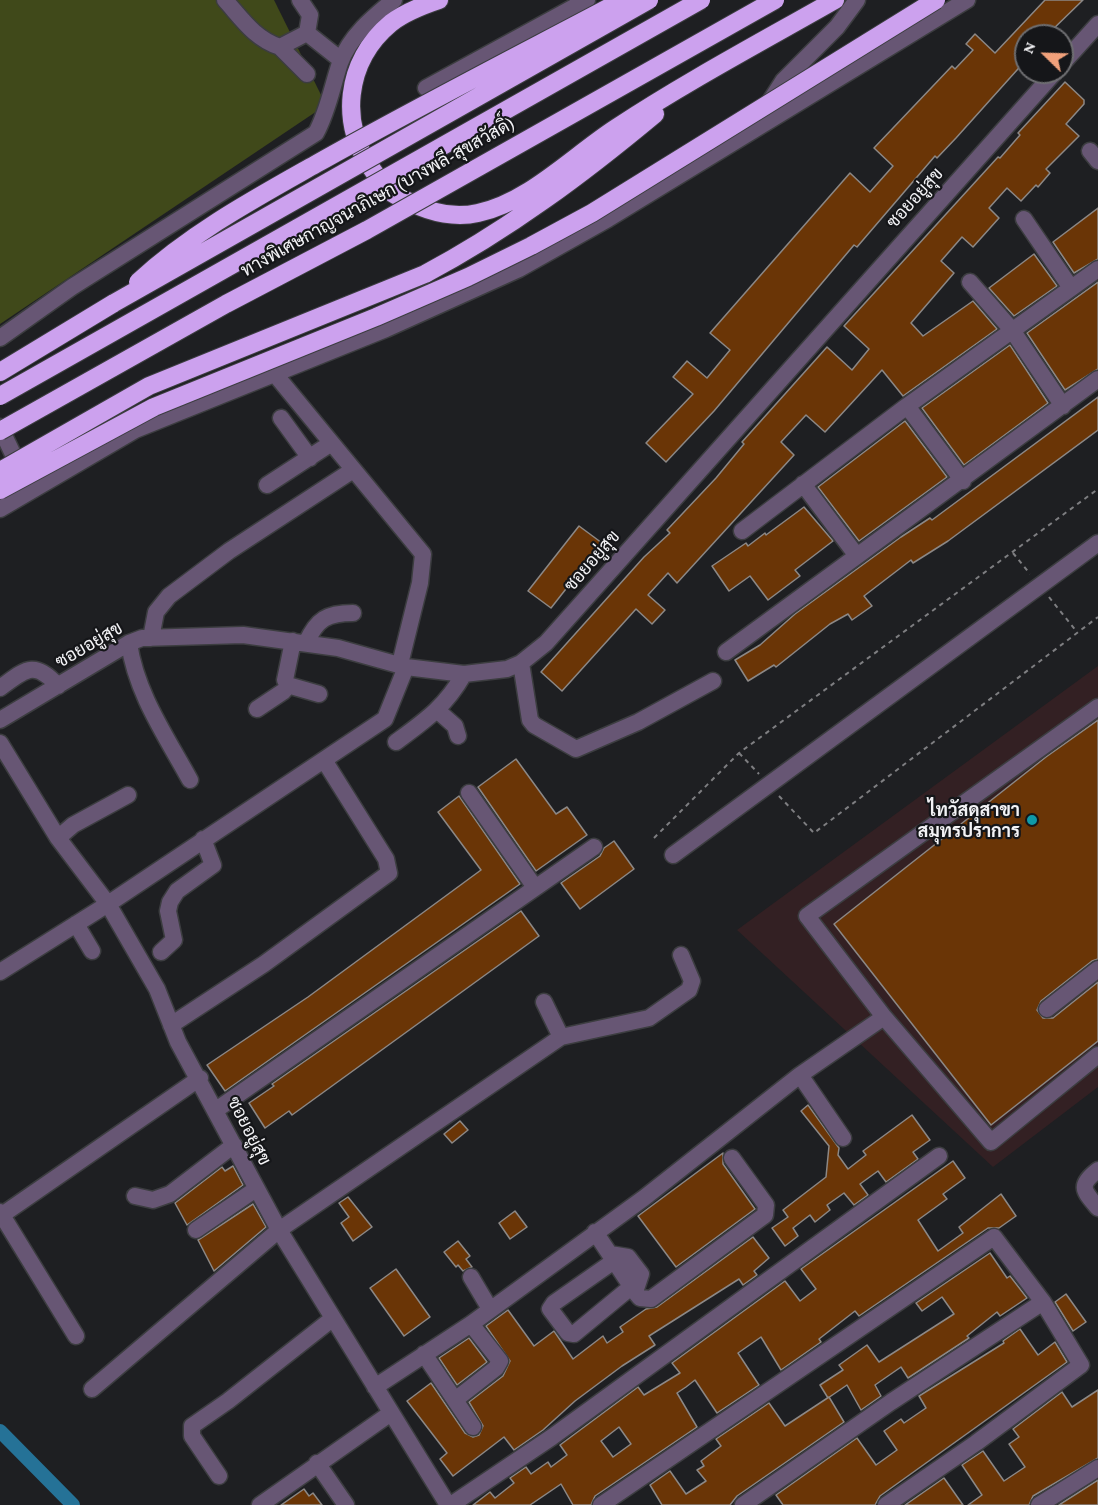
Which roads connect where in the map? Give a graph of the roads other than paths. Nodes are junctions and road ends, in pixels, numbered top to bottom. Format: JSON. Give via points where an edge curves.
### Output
{"nodes":[{"id":1,"x":225,"y":0,"type":"edge"},
{"id":2,"x":300,"y":0,"type":"edge"},
{"id":3,"x":394,"y":0,"type":"edge"},
{"id":4,"x":440,"y":0,"type":"edge"},
{"id":5,"x":587,"y":0,"type":"edge"},
{"id":6,"x":623,"y":0,"type":"edge"},
{"id":7,"x":649,"y":0,"type":"edge"},
{"id":8,"x":701,"y":0,"type":"edge"},
{"id":9,"x":775,"y":0,"type":"edge"},
{"id":10,"x":835,"y":0,"type":"edge"},
{"id":11,"x":857,"y":0,"type":"edge"},
{"id":12,"x":936,"y":0,"type":"edge"},
{"id":13,"x":967,"y":0,"type":"edge"},
{"id":14,"x":1098,"y":24,"type":"edge"},
{"id":15,"x":307,"y":33,"type":"junction"},
{"id":16,"x":280,"y":47,"type":"junction"},
{"id":17,"x":1074,"y":51,"type":"edge"},
{"id":18,"x":341,"y":60,"type":"junction"},
{"id":19,"x":307,"y":74,"type":"dead end"},
{"id":20,"x":701,"y":77,"type":"junction"},
{"id":21,"x":1043,"y":84,"type":"edge"},
{"id":22,"x":426,"y":88,"type":"dead end"},
{"id":23,"x":756,"y":128,"type":"junction"},
{"id":24,"x":1024,"y":219,"type":"dead end"},
{"id":25,"x":1098,"y":269,"type":"edge"},
{"id":26,"x":970,"y":282,"type":"dead end"},
{"id":27,"x":1071,"y":288,"type":"junction"},
{"id":28,"x":114,"y":303,"type":"junction"},
{"id":29,"x":1012,"y":330,"type":"junction"},
{"id":30,"x":0,"y":339,"type":"edge"},
{"id":31,"x":0,"y":372,"type":"edge"},
{"id":32,"x":274,"y":373,"type":"junction"},
{"id":33,"x":1098,"y":379,"type":"edge"},
{"id":34,"x":0,"y":396,"type":"edge"},
{"id":35,"x":908,"y":406,"type":"junction"},
{"id":36,"x":1063,"y":406,"type":"junction"},
{"id":37,"x":281,"y":418,"type":"dead end"},
{"id":38,"x":0,"y":429,"type":"edge"},
{"id":39,"x":330,"y":444,"type":"junction"},
{"id":40,"x":310,"y":458,"type":"junction"},
{"id":41,"x":353,"y":470,"type":"junction"},
{"id":42,"x":0,"y":471,"type":"edge"},
{"id":43,"x":963,"y":481,"type":"junction"},
{"id":44,"x":803,"y":484,"type":"junction"},
{"id":45,"x":267,"y":485,"type":"dead end"},
{"id":46,"x":0,"y":490,"type":"edge"},
{"id":47,"x":30,"y":490,"type":"junction"},
{"id":48,"x":0,"y":509,"type":"edge"},
{"id":49,"x":742,"y":531,"type":"dead end"},
{"id":50,"x":1098,"y":543,"type":"edge"},
{"id":51,"x":857,"y":556,"type":"junction"},
{"id":52,"x":353,"y":613,"type":"dead end"},
{"id":53,"x":151,"y":638,"type":"junction"},
{"id":54,"x":300,"y":642,"type":"junction"},
{"id":55,"x":129,"y":643,"type":"junction"},
{"id":56,"x":726,"y":652,"type":"dead end"},
{"id":57,"x":521,"y":663,"type":"junction"},
{"id":58,"x":403,"y":666,"type":"junction"},
{"id":59,"x":464,"y":674,"type":"junction"},
{"id":60,"x":713,"y":681,"type":"dead end"},
{"id":61,"x":58,"y":686,"type":"junction"},
{"id":62,"x":286,"y":686,"type":"junction"},
{"id":63,"x":0,"y":688,"type":"edge"},
{"id":64,"x":319,"y":694,"type":"dead end"},
{"id":65,"x":1098,"y":707,"type":"edge"},
{"id":66,"x":257,"y":710,"type":"dead end"},
{"id":67,"x":438,"y":711,"type":"junction"},
{"id":68,"x":0,"y":720,"type":"edge"},
{"id":69,"x":458,"y":736,"type":"dead end"},
{"id":70,"x":396,"y":742,"type":"dead end"},
{"id":71,"x":0,"y":743,"type":"edge"},
{"id":72,"x":324,"y":760,"type":"junction"},
{"id":73,"x":190,"y":780,"type":"dead end"},
{"id":74,"x":469,"y":794,"type":"dead end"},
{"id":75,"x":128,"y":795,"type":"dead end"},
{"id":76,"x":58,"y":838,"type":"junction"},
{"id":77,"x":203,"y":839,"type":"junction"},
{"id":78,"x":594,"y":847,"type":"dead end"},
{"id":79,"x":673,"y":855,"type":"dead end"},
{"id":80,"x":534,"y":886,"type":"junction"},
{"id":81,"x":108,"y":904,"type":"junction"},
{"id":82,"x":76,"y":924,"type":"junction"},
{"id":83,"x":92,"y":951,"type":"dead end"},
{"id":84,"x":161,"y":952,"type":"dead end"},
{"id":85,"x":681,"y":955,"type":"dead end"},
{"id":86,"x":1098,"y":969,"type":"edge"},
{"id":87,"x":0,"y":972,"type":"edge"},
{"id":88,"x":544,"y":1002,"type":"dead end"},
{"id":89,"x":1047,"y":1009,"type":"dead end"},
{"id":90,"x":884,"y":1017,"type":"junction"},
{"id":91,"x":171,"y":1025,"type":"junction"},
{"id":92,"x":561,"y":1038,"type":"junction"},
{"id":93,"x":1098,"y":1055,"type":"edge"},
{"id":94,"x":800,"y":1075,"type":"junction"},
{"id":95,"x":200,"y":1078,"type":"junction"},
{"id":96,"x":216,"y":1110,"type":"junction"},
{"id":97,"x":843,"y":1137,"type":"dead end"},
{"id":98,"x":234,"y":1145,"type":"junction"},
{"id":99,"x":939,"y":1156,"type":"dead end"},
{"id":100,"x":732,"y":1158,"type":"dead end"},
{"id":101,"x":1098,"y":1170,"type":"edge"},
{"id":102,"x":256,"y":1190,"type":"junction"},
{"id":103,"x":135,"y":1196,"type":"dead end"},
{"id":104,"x":1098,"y":1208,"type":"edge"},
{"id":105,"x":3,"y":1223,"type":"edge"},
{"id":106,"x":196,"y":1230,"type":"dead end"},
{"id":107,"x":279,"y":1230,"type":"junction"},
{"id":108,"x":596,"y":1232,"type":"junction"},
{"id":109,"x":612,"y":1258,"type":"junction"},
{"id":110,"x":471,"y":1276,"type":"dead end"},
{"id":111,"x":633,"y":1290,"type":"junction"},
{"id":112,"x":1042,"y":1302,"type":"junction"},
{"id":113,"x":490,"y":1309,"type":"junction"},
{"id":114,"x":332,"y":1319,"type":"junction"},
{"id":115,"x":471,"y":1324,"type":"junction"},
{"id":116,"x":76,"y":1336,"type":"dead end"},
{"id":117,"x":424,"y":1354,"type":"junction"},
{"id":118,"x":375,"y":1387,"type":"junction"},
{"id":119,"x":92,"y":1389,"type":"dead end"},
{"id":120,"x":455,"y":1400,"type":"junction"},
{"id":121,"x":391,"y":1413,"type":"junction"},
{"id":122,"x":472,"y":1427,"type":"dead end"},
{"id":123,"x":317,"y":1463,"type":"junction"},
{"id":124,"x":1098,"y":1468,"type":"edge"},
{"id":125,"x":219,"y":1476,"type":"dead end"},
{"id":126,"x":260,"y":1505,"type":"edge"},
{"id":127,"x":346,"y":1505,"type":"edge"},
{"id":128,"x":450,"y":1505,"type":"edge"},
{"id":129,"x":601,"y":1505,"type":"edge"},
{"id":130,"x":743,"y":1505,"type":"edge"},
{"id":131,"x":886,"y":1505,"type":"edge"},
{"id":132,"x":1039,"y":1505,"type":"edge"}],
"edges":[{"from":1,"to":16,"type":"street","via":[[257,37]]},
{"from":2,"to":15,"type":"street","via":[[310,15]]},
{"from":3,"to":18,"type":"street","via":[[360,30]]},
{"from":4,"to":20,"type":"highway","via":[[391,23],[365,52],[352,87],[351,126],[362,157],[390,192],[439,213],[477,214],[500,206],[622,124]]},
{"from":5,"to":22,"type":"street"},
{"from":6,"to":28,"type":"highway","bridge":true,"via":[[249,203],[173,252]]},
{"from":7,"to":28,"type":"highway","bridge":true},
{"from":8,"to":34,"type":"highway","name":"ทางพิเศษกาญจนาภิเษก (บางพลี-สุขสวัสดิ์)","bridge":true},
{"from":9,"to":38,"type":"highway","name":"ทางพิเศษกาญจนาภิเษก (บางพลี-สุขสวัสดิ์)","bridge":true,"via":[[367,230]]},
{"from":10,"to":20,"type":"highway"},
{"from":11,"to":23,"type":"street","via":[[837,27],[783,81]]},
{"from":12,"to":46,"type":"highway","bridge":true,"via":[[592,213],[531,246],[386,313],[154,407]]},
{"from":13,"to":23,"type":"street"},
{"from":14,"to":17,"type":"street"},
{"from":15,"to":16,"type":"street"},
{"from":15,"to":18,"type":"street"},
{"from":16,"to":19,"type":"street"},
{"from":18,"to":30,"type":"street","via":[[326,114],[316,133],[72,287]]},
{"from":20,"to":42,"type":"highway","bridge":true,"via":[[575,178],[507,226],[425,274],[149,386]]},
{"from":21,"to":57,"type":"street","name":"ซอยอยู่สุข","via":[[546,643]]},
{"from":23,"to":32,"type":"street","via":[[608,219],[519,268],[386,329]]},
{"from":24,"to":27,"type":"street"},
{"from":25,"to":27,"type":"street"},
{"from":26,"to":29,"type":"street"},
{"from":27,"to":29,"type":"street"},
{"from":28,"to":31,"type":"highway"},
{"from":29,"to":35,"type":"street"},
{"from":29,"to":36,"type":"street"},
{"from":32,"to":39,"type":"street"},
{"from":32,"to":47,"type":"street","via":[[135,430]]},
{"from":33,"to":36,"type":"street"},
{"from":35,"to":43,"type":"street"},
{"from":35,"to":44,"type":"street"},
{"from":36,"to":43,"type":"street"},
{"from":37,"to":40,"type":"street"},
{"from":38,"to":47,"type":"street"},
{"from":39,"to":40,"type":"street"},
{"from":39,"to":41,"type":"street"},
{"from":40,"to":45,"type":"street"},
{"from":41,"to":53,"type":"street","via":[[229,550],[170,596],[156,612]]},
{"from":41,"to":58,"type":"street","via":[[423,554]]},
{"from":43,"to":51,"type":"street"},
{"from":44,"to":49,"type":"street"},
{"from":44,"to":51,"type":"street"},
{"from":47,"to":48,"type":"street"},
{"from":50,"to":79,"type":"street"},
{"from":51,"to":56,"type":"street"},
{"from":52,"to":54,"type":"street","via":[[328,614]]},
{"from":53,"to":54,"type":"street","name":"ซอยอยู่สุข","via":[[243,635]]},
{"from":53,"to":55,"type":"street","name":"ซอยอยู่สุข"},
{"from":54,"to":58,"type":"street","name":"ซอยอยู่สุข"},
{"from":54,"to":62,"type":"street"},
{"from":55,"to":61,"type":"street","name":"ซอยอยู่สุข"},
{"from":55,"to":73,"type":"street","via":[[132,667],[142,691]]},
{"from":57,"to":59,"type":"street","name":"ซอยอยู่สุข","via":[[507,669]]},
{"from":57,"to":60,"type":"street","via":[[530,720],[576,749],[638,722]]},
{"from":58,"to":59,"type":"street","name":"ซอยอยู่สุข"},
{"from":58,"to":72,"type":"street","via":[[385,719]]},
{"from":59,"to":67,"type":"street"},
{"from":61,"to":63,"type":"street","via":[[48,675],[33,668]]},
{"from":61,"to":68,"type":"street","name":"ซอยอยู่สุข"},
{"from":62,"to":64,"type":"street"},
{"from":62,"to":66,"type":"street"},
{"from":65,"to":90,"type":"street","via":[[807,916]]},
{"from":67,"to":69,"type":"street","via":[[455,726]]},
{"from":67,"to":70,"type":"street"},
{"from":71,"to":76,"type":"street","name":"ซอยอยู่สุข"},
{"from":72,"to":77,"type":"street"},
{"from":72,"to":91,"type":"street","via":[[386,859],[389,873],[264,964]]},
{"from":74,"to":80,"type":"street"},
{"from":75,"to":76,"type":"street","via":[[73,825]]},
{"from":76,"to":81,"type":"street","name":"ซอยอยู่สุข"},
{"from":77,"to":81,"type":"street"},
{"from":77,"to":84,"type":"street","via":[[213,865],[173,896],[168,911],[174,940]]},
{"from":78,"to":80,"type":"street"},
{"from":80,"to":96,"type":"street"},
{"from":81,"to":82,"type":"street"},
{"from":81,"to":91,"type":"street","name":"ซอยอยู่สุข","via":[[157,989]]},
{"from":82,"to":83,"type":"street"},
{"from":82,"to":87,"type":"street"},
{"from":85,"to":92,"type":"street","via":[[692,981],[689,990],[649,1018]]},
{"from":86,"to":89,"type":"street"},
{"from":88,"to":92,"type":"street"},
{"from":90,"to":93,"type":"street","via":[[991,1142]]},
{"from":90,"to":94,"type":"street"},
{"from":91,"to":95,"type":"street","name":"ซอยอยู่สุข"},
{"from":92,"to":107,"type":"street"},
{"from":94,"to":97,"type":"street"},
{"from":94,"to":108,"type":"street"},
{"from":95,"to":96,"type":"street","name":"ซอยอยู่สุข"},
{"from":95,"to":105,"type":"street"},
{"from":96,"to":98,"type":"street","name":"ซอยอยู่สุข"},
{"from":98,"to":102,"type":"street","name":"ซอยอยู่สุข"},
{"from":98,"to":103,"type":"street","via":[[170,1194],[153,1200]]},
{"from":99,"to":128,"type":"street","via":[[552,1437]]},
{"from":100,"to":111,"type":"street","via":[[766,1205],[765,1215],[651,1299],[640,1298]]},
{"from":101,"to":104,"type":"street","via":[[1084,1185],[1084,1192]]},
{"from":102,"to":106,"type":"street"},
{"from":102,"to":107,"type":"street","name":"ซอยอยู่สุข"},
{"from":105,"to":116,"type":"street"},
{"from":107,"to":114,"type":"street","name":"ซอยอยู่สุข"},
{"from":107,"to":119,"type":"street"},
{"from":108,"to":109,"type":"street"},
{"from":108,"to":113,"type":"street"},
{"from":109,"to":111,"type":"street"},
{"from":109,"to":111,"type":"street","via":[[550,1309],[568,1333],[574,1334]]},
{"from":110,"to":113,"type":"street"},
{"from":112,"to":129,"type":"street","via":[[997,1238],[991,1238]]},
{"from":112,"to":130,"type":"street"},
{"from":112,"to":131,"type":"street","via":[[1080,1361],[1079,1369]]},
{"from":113,"to":115,"type":"street"},
{"from":114,"to":118,"type":"street","name":"ซอยอยู่สุข"},
{"from":114,"to":125,"type":"street","via":[[192,1426],[192,1436]]},
{"from":115,"to":117,"type":"street"},
{"from":115,"to":120,"type":"street","via":[[500,1361]]},
{"from":117,"to":118,"type":"street"},
{"from":117,"to":120,"type":"street"},
{"from":118,"to":121,"type":"street","name":"ซอยอยู่สุข"},
{"from":120,"to":122,"type":"street"},
{"from":121,"to":123,"type":"street"},
{"from":121,"to":128,"type":"street","name":"ซอยอยู่สุข"},
{"from":123,"to":126,"type":"street"},
{"from":123,"to":127,"type":"street"},
{"from":124,"to":132,"type":"street"}]}
